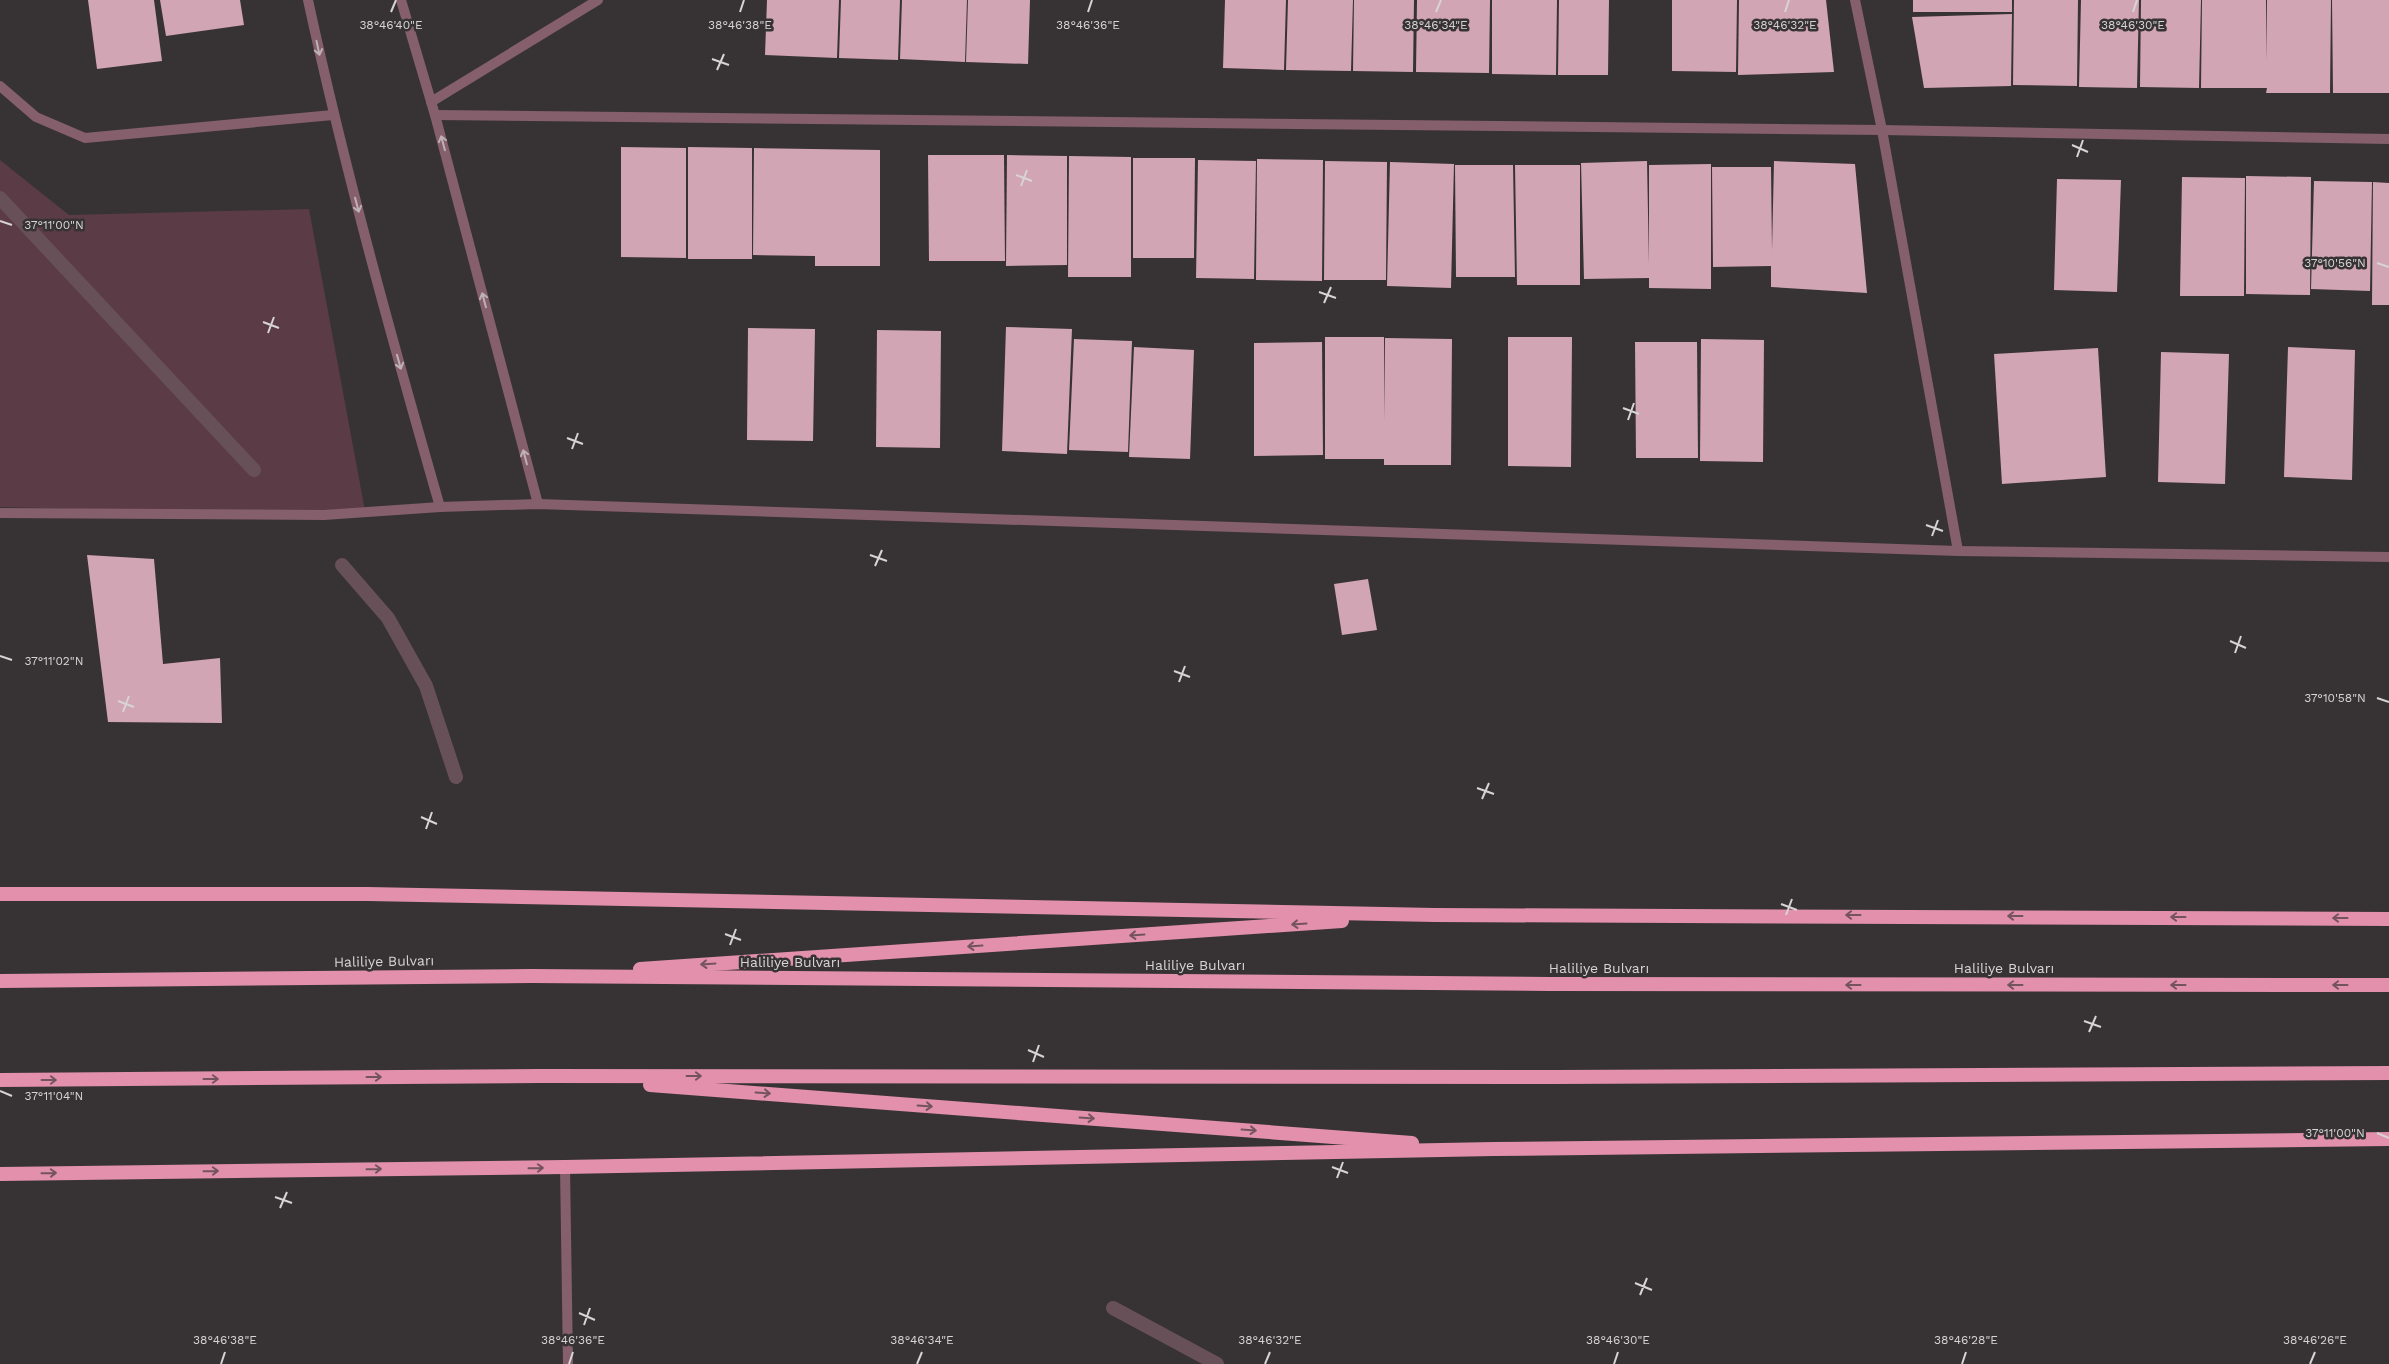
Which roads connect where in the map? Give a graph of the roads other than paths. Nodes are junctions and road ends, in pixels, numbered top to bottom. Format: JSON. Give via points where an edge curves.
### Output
{"nodes":[{"id":1,"x":308,"y":0,"type":"edge"},
{"id":2,"x":401,"y":0,"type":"edge"},
{"id":3,"x":598,"y":0,"type":"edge"},
{"id":4,"x":1855,"y":0,"type":"edge"},
{"id":5,"x":0,"y":86,"type":"edge"},
{"id":6,"x":431,"y":102,"type":"junction"},
{"id":7,"x":435,"y":115,"type":"junction"},
{"id":8,"x":333,"y":116,"type":"junction"},
{"id":9,"x":1882,"y":130,"type":"junction"},
{"id":10,"x":2389,"y":139,"type":"edge"},
{"id":11,"x":538,"y":504,"type":"junction"},
{"id":12,"x":440,"y":507,"type":"junction"},
{"id":13,"x":0,"y":513,"type":"edge"},
{"id":14,"x":1958,"y":551,"type":"junction"},
{"id":15,"x":2389,"y":557,"type":"edge"},
{"id":16,"x":0,"y":894,"type":"edge"},
{"id":17,"x":1435,"y":915,"type":"junction"},
{"id":18,"x":2389,"y":919,"type":"edge"},
{"id":19,"x":532,"y":976,"type":"junction"},
{"id":20,"x":0,"y":981,"type":"edge"},
{"id":21,"x":2389,"y":985,"type":"edge"},
{"id":22,"x":2389,"y":1073,"type":"edge"},
{"id":23,"x":540,"y":1076,"type":"junction"},
{"id":24,"x":0,"y":1080,"type":"edge"},
{"id":25,"x":2389,"y":1139,"type":"edge"},
{"id":26,"x":1494,"y":1149,"type":"junction"},
{"id":27,"x":565,"y":1167,"type":"junction"},
{"id":28,"x":0,"y":1174,"type":"edge"},
{"id":29,"x":568,"y":1364,"type":"edge"}],
"edges":[{"from":1,"to":8,"type":"street","one_way":true},
{"from":2,"to":6,"type":"street"},
{"from":3,"to":6,"type":"street"},
{"from":4,"to":9,"type":"street"},
{"from":5,"to":8,"type":"street","via":[[36,117],[85,138]]},
{"from":6,"to":7,"type":"street"},
{"from":7,"to":9,"type":"street"},
{"from":11,"to":7,"type":"street","one_way":true},
{"from":8,"to":12,"type":"street","one_way":true},
{"from":9,"to":10,"type":"street"},
{"from":9,"to":14,"type":"street"},
{"from":11,"to":12,"type":"street"},
{"from":11,"to":14,"type":"street"},
{"from":12,"to":13,"type":"street","via":[[324,515]]},
{"from":14,"to":15,"type":"street"},
{"from":16,"to":17,"type":"highway","via":[[368,894]]},
{"from":18,"to":17,"type":"highway","one_way":true},
{"from":17,"to":19,"type":"highway","one_way":true},
{"from":19,"to":20,"type":"highway","name":"Haliliye Bulvarı"},
{"from":21,"to":19,"type":"highway","name":"Haliliye Bulvarı","one_way":true,"via":[[1550,984]]},
{"from":23,"to":22,"type":"highway","one_way":true,"via":[[1555,1077]]},
{"from":24,"to":23,"type":"highway","one_way":true},
{"from":23,"to":26,"type":"highway","one_way":true},
{"from":25,"to":26,"type":"highway"},
{"from":26,"to":27,"type":"highway"},
{"from":28,"to":27,"type":"highway","one_way":true},
{"from":27,"to":29,"type":"street"}]}
